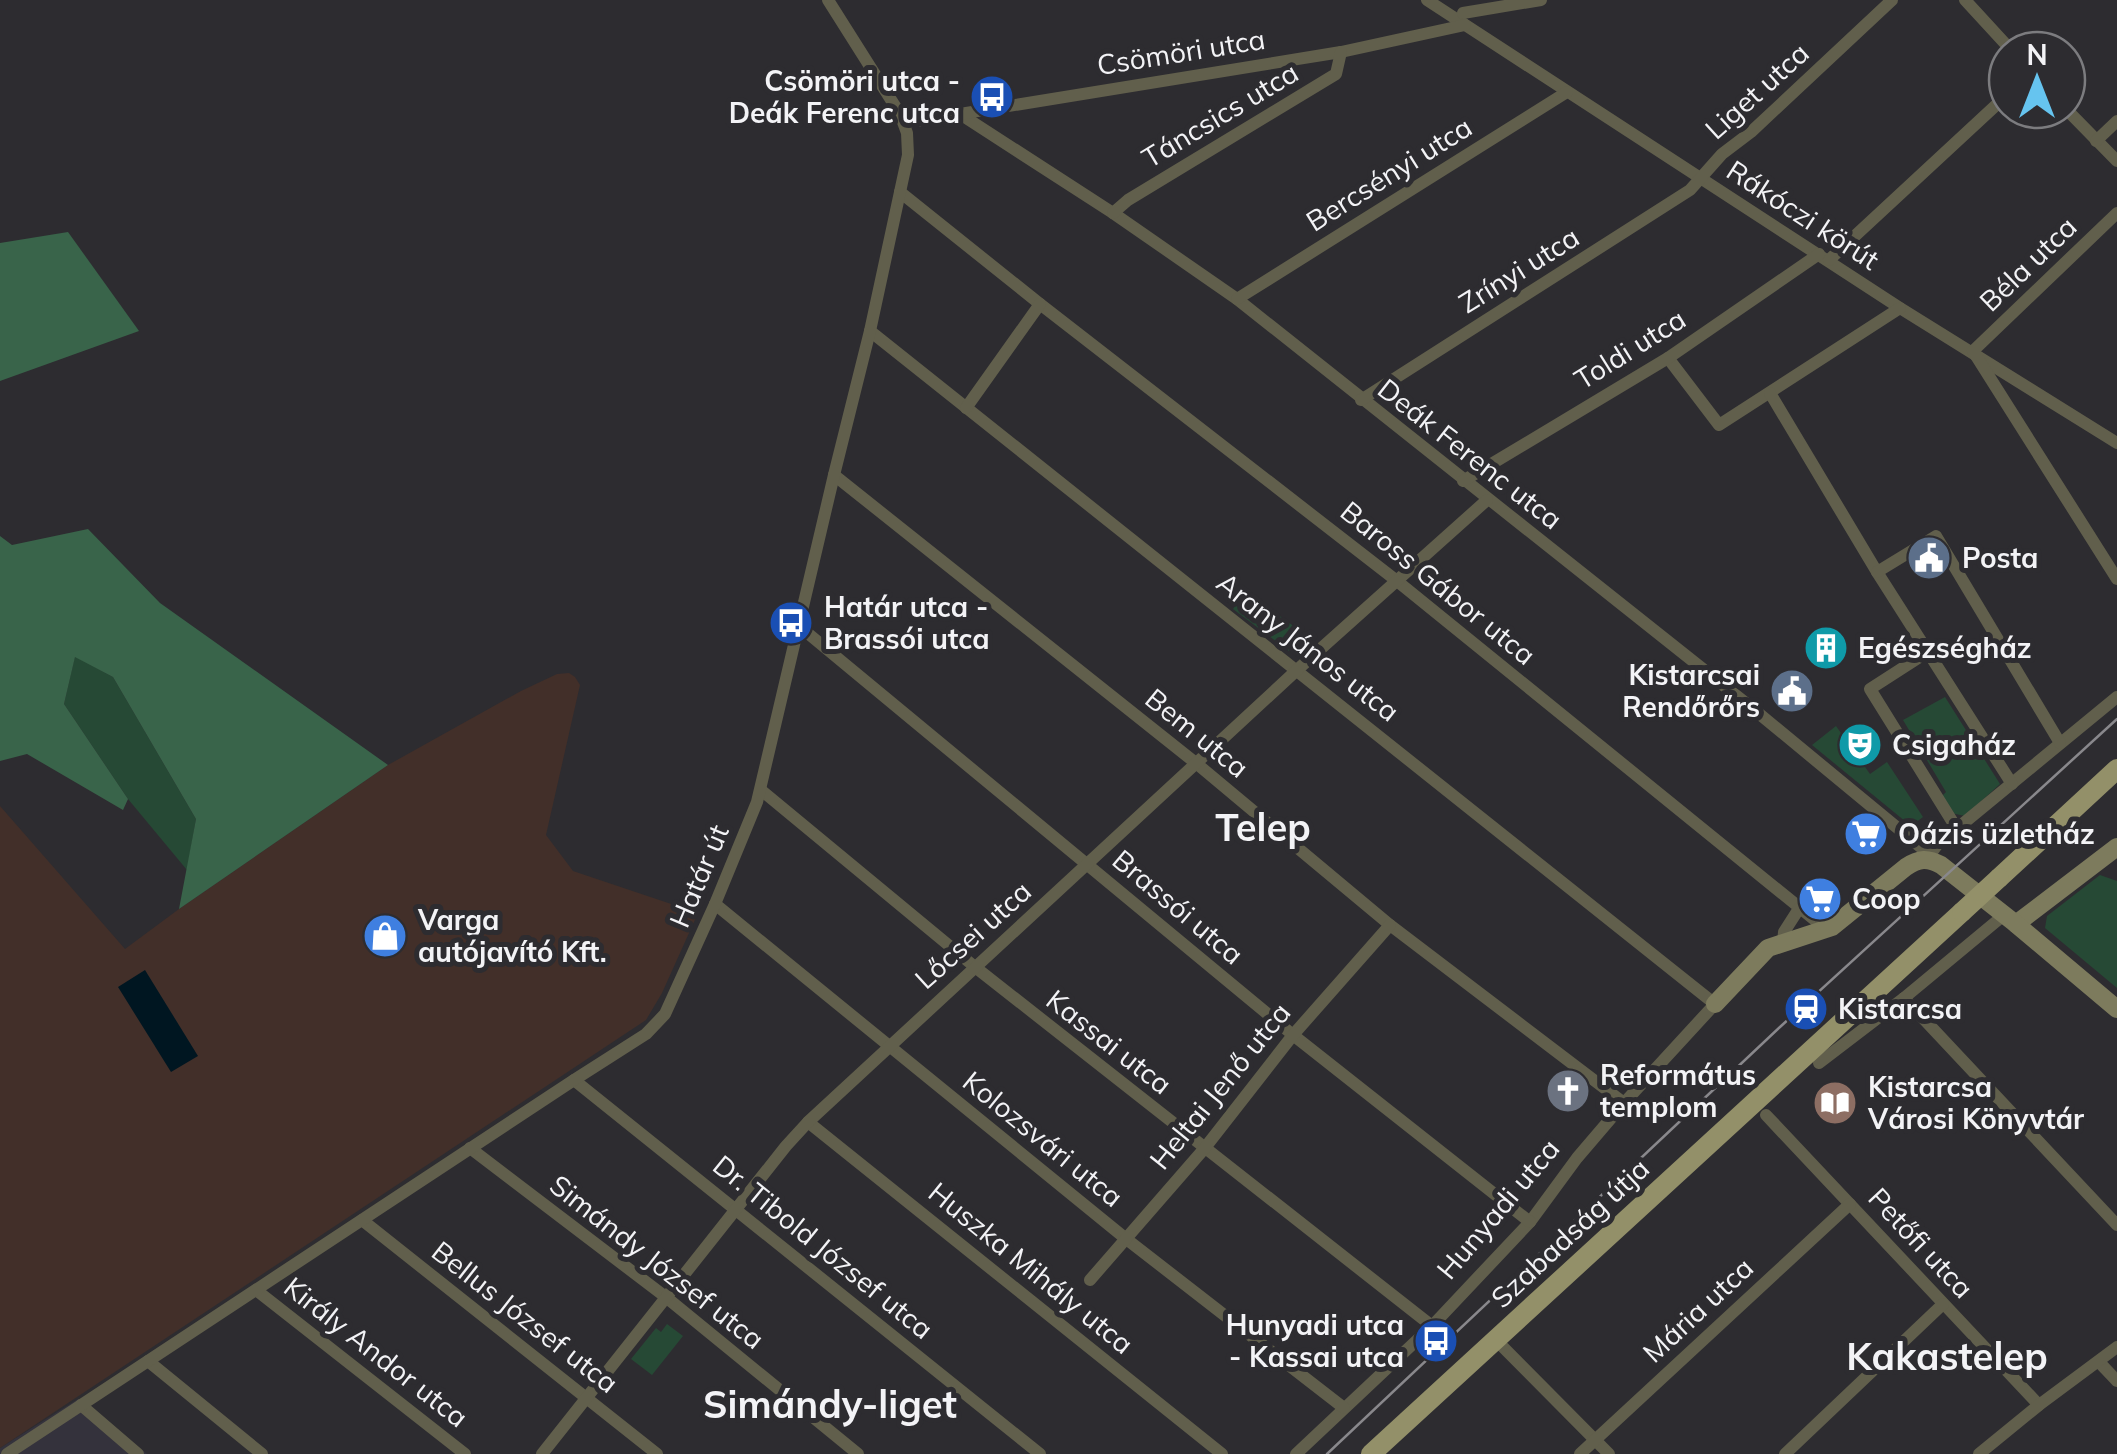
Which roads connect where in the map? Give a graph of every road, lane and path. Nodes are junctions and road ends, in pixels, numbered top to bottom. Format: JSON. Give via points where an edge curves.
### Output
{"nodes":[{"id":1,"x":828,"y":0,"type":"edge"},
{"id":2,"x":1428,"y":0,"type":"edge"},
{"id":3,"x":1542,"y":0,"type":"edge"},
{"id":4,"x":1892,"y":0,"type":"edge"},
{"id":5,"x":1965,"y":0,"type":"edge"},
{"id":6,"x":1463,"y":13,"type":"edge"},
{"id":7,"x":1993,"y":30,"type":"edge"},
{"id":8,"x":1341,"y":52,"type":"junction"},
{"id":9,"x":1567,"y":92,"type":"junction"},
{"id":10,"x":1987,"y":113,"type":"edge"},
{"id":11,"x":960,"y":114,"type":"junction"},
{"id":12,"x":2117,"y":121,"type":"edge"},
{"id":13,"x":904,"y":122,"type":"junction"},
{"id":14,"x":2086,"y":130,"type":"edge"},
{"id":15,"x":2096,"y":141,"type":"junction"},
{"id":16,"x":2117,"y":162,"type":"edge"},
{"id":17,"x":1701,"y":179,"type":"junction"},
{"id":18,"x":900,"y":192,"type":"junction"},
{"id":19,"x":2117,"y":212,"type":"edge"},
{"id":20,"x":1113,"y":213,"type":"junction"},
{"id":21,"x":1824,"y":257,"type":"junction"},
{"id":22,"x":1237,"y":299,"type":"junction"},
{"id":23,"x":1040,"y":304,"type":"junction"},
{"id":24,"x":1900,"y":308,"type":"junction"},
{"id":25,"x":870,"y":330,"type":"junction"},
{"id":26,"x":1973,"y":351,"type":"junction"},
{"id":27,"x":1668,"y":358,"type":"junction"},
{"id":28,"x":1770,"y":393,"type":"junction"},
{"id":29,"x":1362,"y":400,"type":"junction"},
{"id":30,"x":966,"y":408,"type":"junction"},
{"id":31,"x":2117,"y":443,"type":"edge"},
{"id":32,"x":834,"y":474,"type":"junction"},
{"id":33,"x":1463,"y":480,"type":"junction"},
{"id":34,"x":1488,"y":500,"type":"junction"},
{"id":35,"x":1877,"y":572,"type":"junction"},
{"id":36,"x":2117,"y":579,"type":"edge"},
{"id":37,"x":1397,"y":581,"type":"junction"},
{"id":38,"x":799,"y":626,"type":"junction"},
{"id":39,"x":1929,"y":651,"type":"junction"},
{"id":40,"x":1297,"y":670,"type":"junction"},
{"id":41,"x":2117,"y":698,"type":"edge"},
{"id":42,"x":2060,"y":743,"type":"junction"},
{"id":43,"x":1197,"y":764,"type":"junction"},
{"id":44,"x":2117,"y":769,"type":"edge"},
{"id":45,"x":2012,"y":784,"type":"junction"},
{"id":46,"x":761,"y":790,"type":"junction"},
{"id":47,"x":1958,"y":829,"type":"junction"},
{"id":48,"x":2117,"y":846,"type":"edge"},
{"id":49,"x":1926,"y":860,"type":"junction"},
{"id":50,"x":1088,"y":865,"type":"junction"},
{"id":51,"x":715,"y":904,"type":"junction"},
{"id":52,"x":1800,"y":906,"type":"junction"},
{"id":53,"x":2010,"y":920,"type":"junction"},
{"id":54,"x":1390,"y":925,"type":"junction"},
{"id":55,"x":1826,"y":930,"type":"junction"},
{"id":56,"x":1783,"y":942,"type":"junction"},
{"id":57,"x":974,"y":967,"type":"junction"},
{"id":58,"x":1904,"y":998,"type":"junction"},
{"id":59,"x":1715,"y":1004,"type":"junction"},
{"id":60,"x":2116,"y":1004,"type":"edge"},
{"id":61,"x":1292,"y":1035,"type":"junction"},
{"id":62,"x":889,"y":1046,"type":"junction"},
{"id":63,"x":1819,"y":1064,"type":"dead end"},
{"id":64,"x":574,"y":1080,"type":"junction"},
{"id":65,"x":1624,"y":1103,"type":"junction"},
{"id":66,"x":1766,"y":1115,"type":"dead end"},
{"id":67,"x":808,"y":1122,"type":"junction"},
{"id":68,"x":470,"y":1148,"type":"junction"},
{"id":69,"x":1204,"y":1150,"type":"junction"},
{"id":70,"x":1850,"y":1204,"type":"junction"},
{"id":71,"x":735,"y":1209,"type":"junction"},
{"id":72,"x":362,"y":1220,"type":"junction"},
{"id":73,"x":1530,"y":1222,"type":"junction"},
{"id":74,"x":2117,"y":1226,"type":"edge"},
{"id":75,"x":1125,"y":1238,"type":"junction"},
{"id":76,"x":1090,"y":1280,"type":"dead end"},
{"id":77,"x":256,"y":1290,"type":"junction"},
{"id":78,"x":666,"y":1298,"type":"junction"},
{"id":79,"x":1943,"y":1304,"type":"junction"},
{"id":80,"x":1432,"y":1326,"type":"junction"},
{"id":81,"x":1495,"y":1339,"type":"junction"},
{"id":82,"x":2117,"y":1348,"type":"edge"},
{"id":83,"x":148,"y":1361,"type":"junction"},
{"id":84,"x":2099,"y":1362,"type":"junction"},
{"id":85,"x":2117,"y":1381,"type":"edge"},
{"id":86,"x":588,"y":1398,"type":"junction"},
{"id":87,"x":2039,"y":1405,"type":"junction"},
{"id":88,"x":81,"y":1406,"type":"junction"},
{"id":89,"x":1344,"y":1408,"type":"junction"},
{"id":90,"x":1595,"y":1440,"type":"junction"},
{"id":91,"x":7,"y":1454,"type":"edge"},
{"id":92,"x":138,"y":1454,"type":"edge"},
{"id":93,"x":262,"y":1454,"type":"edge"},
{"id":94,"x":465,"y":1454,"type":"edge"},
{"id":95,"x":542,"y":1454,"type":"edge"},
{"id":96,"x":657,"y":1454,"type":"edge"},
{"id":97,"x":858,"y":1454,"type":"edge"},
{"id":98,"x":1040,"y":1454,"type":"edge"},
{"id":99,"x":1222,"y":1454,"type":"edge"},
{"id":100,"x":1296,"y":1454,"type":"edge"},
{"id":101,"x":1371,"y":1454,"type":"edge"},
{"id":102,"x":1580,"y":1454,"type":"edge"},
{"id":103,"x":1609,"y":1454,"type":"edge"},
{"id":104,"x":1786,"y":1454,"type":"edge"},
{"id":105,"x":1979,"y":1454,"type":"edge"}],
"edges":[{"from":1,"to":13,"type":"street"},
{"from":2,"to":6,"type":"street","name":"Rákóczi körút"},
{"from":3,"to":6,"type":"street","name":"Csömöri utca"},
{"from":4,"to":17,"type":"street","name":"Liget utca"},
{"from":5,"to":7,"type":"street"},
{"from":6,"to":8,"type":"street","name":"Csömöri utca"},
{"from":6,"to":9,"type":"street","name":"Rákóczi körút"},
{"from":8,"to":11,"type":"street","name":"Csömöri utca"},
{"from":8,"to":20,"type":"street","name":"Táncsics utca","via":[[1336,74]]},
{"from":9,"to":17,"type":"street","name":"Rákóczi körút"},
{"from":9,"to":22,"type":"street","name":"Bercsényi utca"},
{"from":10,"to":21,"type":"street","name":"Toldi utca"},
{"from":11,"to":13,"type":"street","name":"Csömöri utca"},
{"from":11,"to":20,"type":"street","name":"Deák Ferenc utca"},
{"from":12,"to":15,"type":"street"},
{"from":13,"to":18,"type":"street","name":"Határ út","via":[[908,148]]},
{"from":14,"to":15,"type":"street"},
{"from":15,"to":16,"type":"street"},
{"from":17,"to":21,"type":"street","name":"Rákóczi körút"},
{"from":17,"to":29,"type":"street","name":"Zrínyi utca"},
{"from":18,"to":23,"type":"street","name":"Baross Gábor utca"},
{"from":18,"to":25,"type":"street","name":"Határ út"},
{"from":19,"to":26,"type":"street","name":"Béla utca"},
{"from":20,"to":22,"type":"street","name":"Deák Ferenc utca"},
{"from":21,"to":24,"type":"street","name":"Rákóczi körút"},
{"from":21,"to":27,"type":"street","name":"Toldi utca"},
{"from":22,"to":29,"type":"street","name":"Deák Ferenc utca"},
{"from":23,"to":30,"type":"street"},
{"from":23,"to":37,"type":"street","name":"Baross Gábor utca"},
{"from":24,"to":26,"type":"street","name":"Rákóczi körút"},
{"from":24,"to":28,"type":"street"},
{"from":25,"to":30,"type":"street","name":"Arany János utca"},
{"from":25,"to":32,"type":"street","name":"Határ út"},
{"from":26,"to":31,"type":"street","name":"Rákóczi körút"},
{"from":26,"to":36,"type":"street"},
{"from":27,"to":28,"type":"street","via":[[1719,425]]},
{"from":27,"to":33,"type":"street","name":"Toldi utca"},
{"from":28,"to":35,"type":"street"},
{"from":29,"to":33,"type":"street","name":"Deák Ferenc utca"},
{"from":30,"to":40,"type":"street","name":"Arany János utca"},
{"from":32,"to":38,"type":"street","name":"Határ út"},
{"from":32,"to":43,"type":"street","name":"Bem utca"},
{"from":33,"to":34,"type":"street","name":"Deák Ferenc utca"},
{"from":34,"to":37,"type":"street","name":"Lőcsei utca"},
{"from":34,"to":49,"type":"street","name":"Deák Ferenc utca","via":[[1787,737],[1923,849]]},
{"from":35,"to":39,"type":"street"},
{"from":35,"to":42,"type":"street","via":[[1936,536]]},
{"from":37,"to":40,"type":"street","name":"Lőcsei utca"},
{"from":37,"to":52,"type":"street","name":"Baross Gábor utca"},
{"from":38,"to":46,"type":"street","name":"Határ út"},
{"from":38,"to":50,"type":"street","name":"Brassói utca"},
{"from":39,"to":45,"type":"street"},
{"from":39,"to":47,"type":"street","via":[[1870,689]]},
{"from":40,"to":43,"type":"street","name":"Lőcsei utca"},
{"from":40,"to":59,"type":"street","name":"Arany János utca"},
{"from":41,"to":42,"type":"street"},
{"from":42,"to":45,"type":"street"},
{"from":43,"to":50,"type":"street","name":"Lőcsei utca"},
{"from":43,"to":54,"type":"street","name":"Bem utca"},
{"from":44,"to":81,"type":"main road","name":"Szabadság útja","bridge":true},
{"from":45,"to":47,"type":"street"},
{"from":46,"to":51,"type":"street","name":"Határ út"},
{"from":46,"to":57,"type":"street","name":"Kassai utca"},
{"from":47,"to":49,"type":"street"},
{"from":48,"to":53,"type":"street"},
{"from":49,"to":53,"type":"street"},
{"from":49,"to":55,"type":"street","name":"Hunyadi utca","via":[[1913,862]]},
{"from":50,"to":57,"type":"street","name":"Lőcsei utca"},
{"from":50,"to":61,"type":"street","name":"Brassói utca"},
{"from":51,"to":62,"type":"street","name":"Kolozsvári utca"},
{"from":51,"to":64,"type":"street","name":"Határ út","via":[[665,1014],[646,1034]]},
{"from":52,"to":55,"type":"street","name":"Baross Gábor utca"},
{"from":52,"to":56,"type":"street"},
{"from":53,"to":58,"type":"street"},
{"from":53,"to":60,"type":"street"},
{"from":54,"to":61,"type":"street","name":"Heltai Jenő utca"},
{"from":54,"to":65,"type":"street","name":"Bem utca"},
{"from":55,"to":56,"type":"street","name":"Hunyadi utca"},
{"from":56,"to":59,"type":"street","name":"Hunyadi utca","via":[[1768,948]]},
{"from":57,"to":62,"type":"street","name":"Lőcsei utca"},
{"from":57,"to":69,"type":"street","name":"Kassai utca"},
{"from":58,"to":63,"type":"street"},
{"from":58,"to":74,"type":"street"},
{"from":59,"to":65,"type":"street","name":"Hunyadi utca"},
{"from":61,"to":69,"type":"street","name":"Heltai Jenő utca"},
{"from":61,"to":73,"type":"street","name":"Brassói utca"},
{"from":62,"to":67,"type":"street","name":"Lőcsei utca"},
{"from":62,"to":75,"type":"street","name":"Kolozsvári utca"},
{"from":64,"to":68,"type":"street","name":"Határ út"},
{"from":64,"to":71,"type":"street","name":"Dr. Tibold József utca"},
{"from":65,"to":73,"type":"street","name":"Hunyadi utca"},
{"from":66,"to":70,"type":"street","name":"Petőfi utca"},
{"from":67,"to":71,"type":"street","name":"Lőcsei utca"},
{"from":67,"to":99,"type":"street","name":"Huszka Mihály utca"},
{"from":68,"to":72,"type":"street","name":"Határ út"},
{"from":68,"to":78,"type":"street","name":"Simándy József utca"},
{"from":69,"to":75,"type":"street","name":"Heltai Jenő utca"},
{"from":69,"to":80,"type":"street","name":"Kassai utca"},
{"from":70,"to":79,"type":"street","name":"Petőfi utca"},
{"from":70,"to":90,"type":"street","name":"Mária utca"},
{"from":71,"to":78,"type":"street","name":"Lőcsei utca"},
{"from":71,"to":98,"type":"street","name":"Dr. Tibold József utca"},
{"from":72,"to":77,"type":"street","name":"Határ út"},
{"from":72,"to":86,"type":"street","name":"Bellus József utca"},
{"from":73,"to":80,"type":"street","name":"Hunyadi utca"},
{"from":75,"to":76,"type":"street","name":"Heltai Jenő utca"},
{"from":75,"to":89,"type":"street","name":"Kolozsvári utca"},
{"from":77,"to":83,"type":"street","name":"Határ út"},
{"from":77,"to":94,"type":"street","name":"Király Andor utca"},
{"from":78,"to":86,"type":"street","name":"Lőcsei utca"},
{"from":78,"to":97,"type":"street","name":"Simándy József utca"},
{"from":79,"to":87,"type":"street","name":"Petőfi utca"},
{"from":79,"to":104,"type":"street"},
{"from":80,"to":89,"type":"street","name":"Hunyadi utca"},
{"from":81,"to":90,"type":"street"},
{"from":81,"to":101,"type":"main road","name":"Szabadság útja"},
{"from":82,"to":84,"type":"street"},
{"from":83,"to":88,"type":"street","name":"Határ út"},
{"from":83,"to":93,"type":"street"},
{"from":84,"to":85,"type":"street"},
{"from":84,"to":87,"type":"street"},
{"from":86,"to":95,"type":"street","name":"Lőcsei utca"},
{"from":86,"to":96,"type":"street","name":"Bellus József utca"},
{"from":87,"to":105,"type":"street"},
{"from":88,"to":91,"type":"street","name":"Határ út"},
{"from":88,"to":92,"type":"street"},
{"from":89,"to":100,"type":"street","name":"Hunyadi utca"},
{"from":90,"to":102,"type":"street","name":"Mária utca"},
{"from":90,"to":103,"type":"street"}]}
